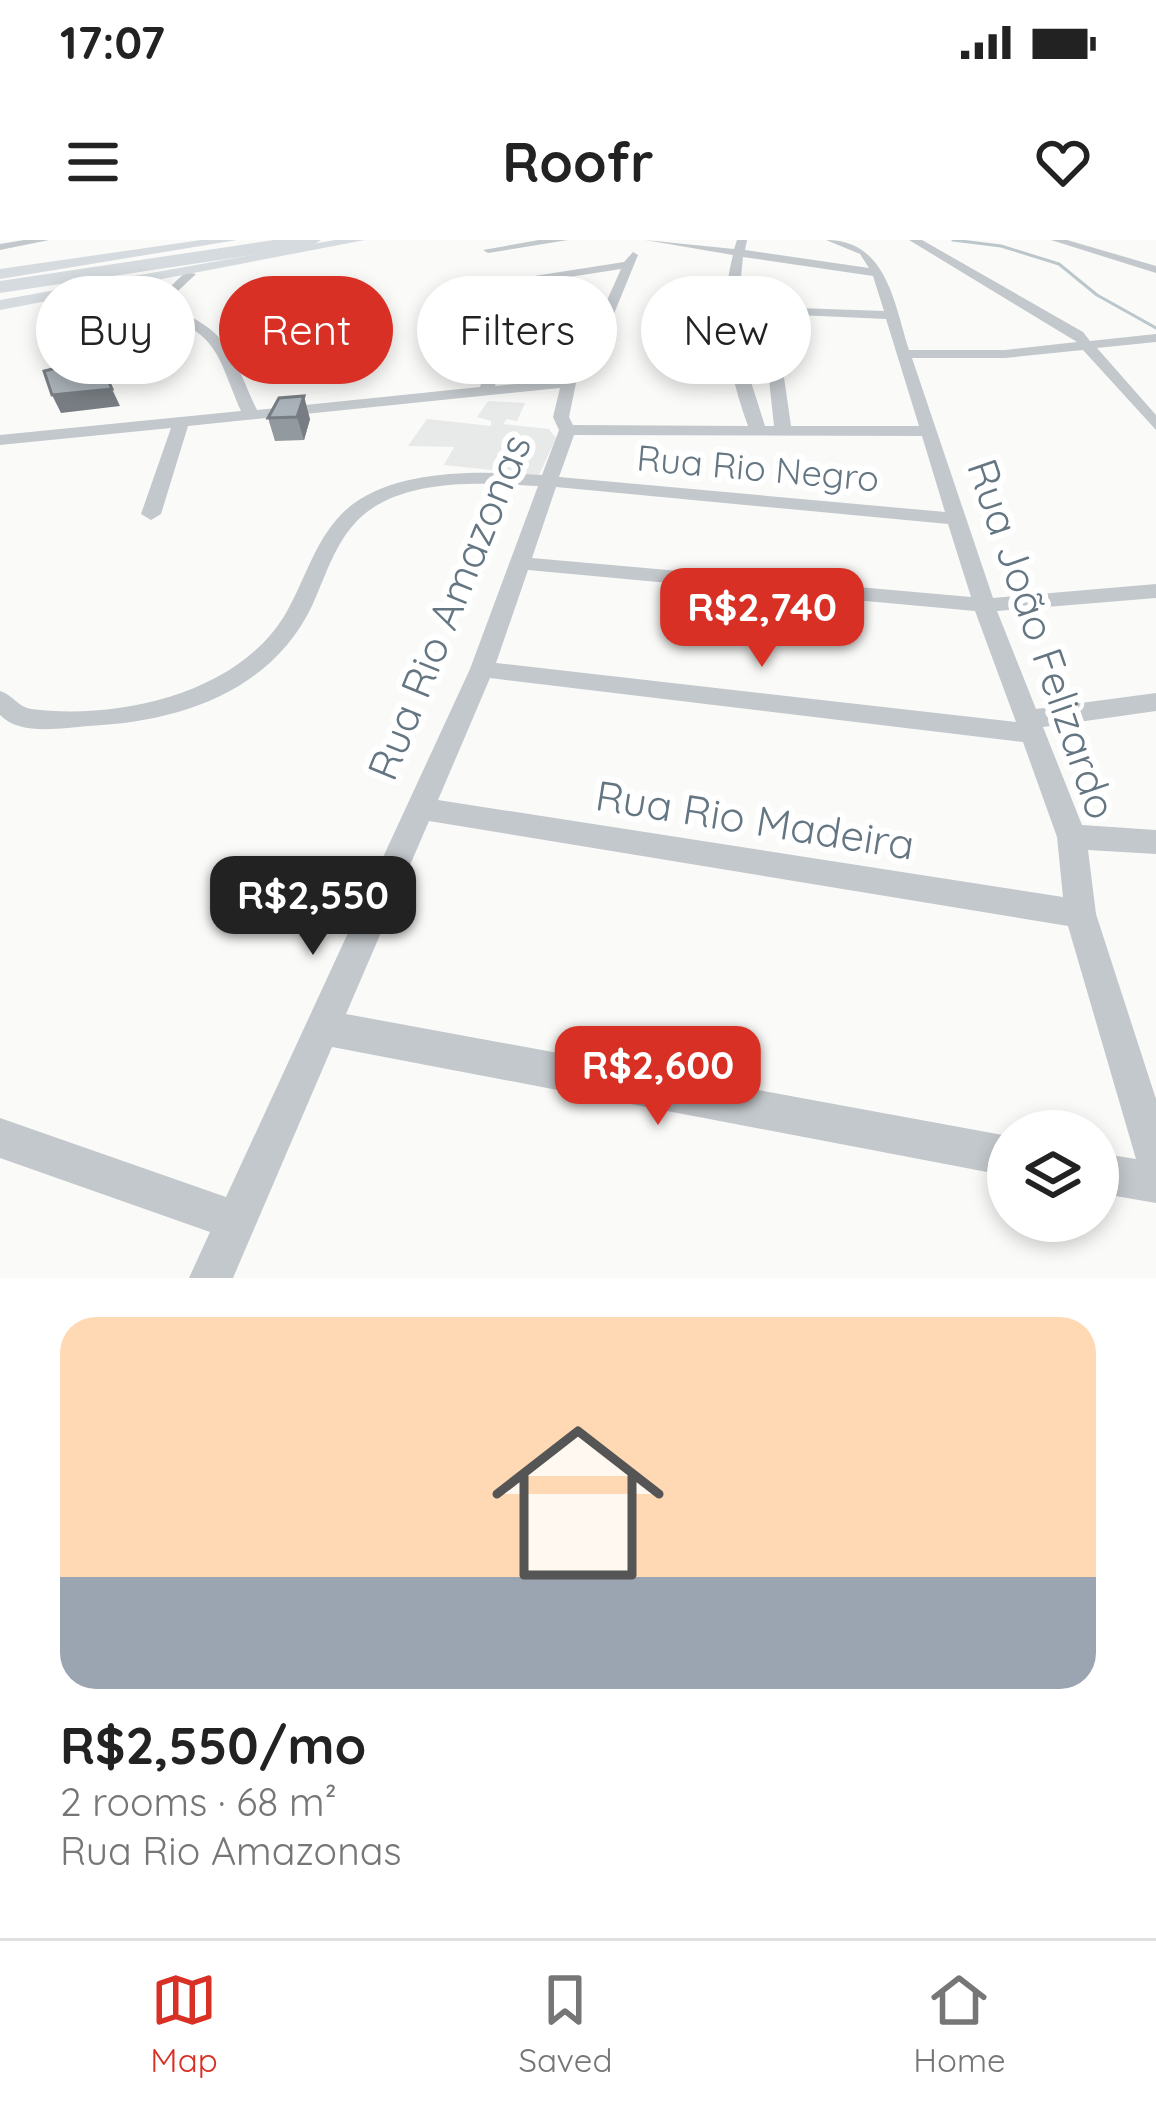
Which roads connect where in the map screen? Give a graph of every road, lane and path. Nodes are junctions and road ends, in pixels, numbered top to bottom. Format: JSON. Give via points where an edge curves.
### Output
{"nodes":[{"id":1,"x":44,"y":240,"type":"edge"},
{"id":2,"x":230,"y":240,"type":"edge"},
{"id":3,"x":269,"y":240,"type":"edge"},
{"id":4,"x":312,"y":240,"type":"edge"},
{"id":5,"x":358,"y":240,"type":"edge"},
{"id":6,"x":563,"y":240,"type":"edge"},
{"id":7,"x":640,"y":240,"type":"edge"},
{"id":8,"x":650,"y":240,"type":"edge"},
{"id":9,"x":831,"y":240,"type":"edge"},
{"id":10,"x":914,"y":240,"type":"edge"},
{"id":11,"x":1056,"y":240,"type":"edge"},
{"id":12,"x":534,"y":242,"type":"edge"},
{"id":13,"x":740,"y":246,"type":"edge"},
{"id":14,"x":0,"y":248,"type":"edge"},
{"id":15,"x":488,"y":250,"type":"dead end"},
{"id":16,"x":628,"y":265,"type":"junction"},
{"id":17,"x":1156,"y":270,"type":"edge"},
{"id":18,"x":878,"y":273,"type":"junction"},
{"id":19,"x":190,"y":274,"type":"joint"},
{"id":20,"x":735,"y":276,"type":"edge"},
{"id":21,"x":0,"y":280,"type":"edge"},
{"id":22,"x":617,"y":291,"type":"edge"},
{"id":23,"x":0,"y":304,"type":"edge"},
{"id":24,"x":811,"y":312,"type":"edge"},
{"id":25,"x":891,"y":315,"type":"junction"},
{"id":26,"x":195,"y":321,"type":"edge"},
{"id":27,"x":1156,"y":338,"type":"edge"},
{"id":28,"x":1090,"y":346,"type":"junction"},
{"id":29,"x":904,"y":354,"type":"junction"},
{"id":30,"x":558,"y":384,"type":"edge"},
{"id":31,"x":568,"y":384,"type":"edge"},
{"id":32,"x":741,"y":384,"type":"edge"},
{"id":33,"x":777,"y":384,"type":"edge"},
{"id":34,"x":486,"y":391,"type":"junction"},
{"id":35,"x":251,"y":415,"type":"junction"},
{"id":36,"x":182,"y":423,"type":"junction"},
{"id":37,"x":1156,"y":425,"type":"edge"},
{"id":38,"x":567,"y":430,"type":"junction"},
{"id":39,"x":783,"y":431,"type":"junction"},
{"id":40,"x":929,"y":431,"type":"junction"},
{"id":41,"x":759,"y":432,"type":"junction"},
{"id":42,"x":0,"y":440,"type":"edge"},
{"id":43,"x":551,"y":482,"type":"junction"},
{"id":44,"x":151,"y":514,"type":"dead end"},
{"id":45,"x":960,"y":519,"type":"junction"},
{"id":46,"x":523,"y":562,"type":"junction"},
{"id":47,"x":1156,"y":591,"type":"edge"},
{"id":48,"x":984,"y":605,"type":"junction"},
{"id":49,"x":482,"y":669,"type":"junction"},
{"id":50,"x":1156,"y":702,"type":"edge"},
{"id":51,"x":6,"y":718,"type":"edge"},
{"id":52,"x":1033,"y":727,"type":"junction"},
{"id":53,"x":417,"y":808,"type":"junction"},
{"id":54,"x":1072,"y":837,"type":"junction"},
{"id":55,"x":1156,"y":842,"type":"edge"},
{"id":56,"x":1079,"y":914,"type":"junction"},
{"id":57,"x":321,"y":1028,"type":"junction"},
{"id":58,"x":0,"y":1138,"type":"edge"},
{"id":59,"x":987,"y":1152,"type":"edge"},
{"id":60,"x":1156,"y":1161,"type":"edge"},
{"id":61,"x":1119,"y":1177,"type":"edge"},
{"id":62,"x":1156,"y":1184,"type":"edge"},
{"id":63,"x":236,"y":1221,"type":"junction"},
{"id":64,"x":211,"y":1278,"type":"edge"}],
"edges":[{"from":1,"to":14,"type":"street"},
{"from":2,"to":21,"type":"street"},
{"from":3,"to":21,"type":"highway"},
{"from":4,"to":21,"type":"highway"},
{"from":5,"to":19,"type":"street"},
{"from":6,"to":12,"type":"street"},
{"from":7,"to":16,"type":"street"},
{"from":8,"to":13,"type":"street"},
{"from":9,"to":18,"type":"street","via":[[864,252]]},
{"from":10,"to":28,"type":"street"},
{"from":11,"to":17,"type":"street"},
{"from":12,"to":15,"type":"street"},
{"from":13,"to":18,"type":"street"},
{"from":13,"to":20,"type":"street"},
{"from":16,"to":22,"type":"street"},
{"from":16,"to":34,"type":"street","via":[[519,281]]},
{"from":18,"to":25,"type":"street","name":"Rua João Felizardo"},
{"from":19,"to":23,"type":"street"},
{"from":24,"to":25,"type":"street"},
{"from":25,"to":29,"type":"street","name":"Rua João Felizardo"},
{"from":26,"to":35,"type":"street","via":[[219,342]]},
{"from":27,"to":28,"type":"street"},
{"from":28,"to":29,"type":"street"},
{"from":28,"to":37,"type":"street"},
{"from":29,"to":40,"type":"street","name":"Rua João Felizardo"},
{"from":30,"to":34,"type":"street"},
{"from":31,"to":38,"type":"street","name":"Rua Rio Amazonas","via":[[561,418]]},
{"from":32,"to":41,"type":"street"},
{"from":33,"to":39,"type":"street"},
{"from":34,"to":35,"type":"street"},
{"from":35,"to":36,"type":"street"},
{"from":36,"to":42,"type":"street"},
{"from":36,"to":44,"type":"street"},
{"from":38,"to":41,"type":"street"},
{"from":38,"to":43,"type":"street","name":"Rua Rio Amazonas"},
{"from":39,"to":40,"type":"street"},
{"from":39,"to":41,"type":"street"},
{"from":40,"to":45,"type":"street","name":"Rua João Felizardo"},
{"from":43,"to":45,"type":"street","name":"Rua Rio Negro"},
{"from":43,"to":46,"type":"street","name":"Rua Rio Amazonas"},
{"from":43,"to":51,"type":"street","name":"Rua Rio Negro","via":[[455,481],[359,507],[266,658],[226,684],[124,716]]},
{"from":45,"to":48,"type":"street","name":"Rua João Felizardo"},
{"from":46,"to":48,"type":"street"},
{"from":46,"to":49,"type":"street","name":"Rua Rio Amazonas"},
{"from":47,"to":48,"type":"street"},
{"from":48,"to":52,"type":"street","name":"Rua João Felizardo"},
{"from":49,"to":52,"type":"street"},
{"from":49,"to":53,"type":"street","name":"Rua Rio Amazonas"},
{"from":50,"to":52,"type":"street"},
{"from":52,"to":54,"type":"street","name":"Rua João Felizardo"},
{"from":53,"to":56,"type":"street","name":"Rua Rio Madeira"},
{"from":53,"to":57,"type":"street","name":"Rua Rio Amazonas"},
{"from":54,"to":55,"type":"street"},
{"from":54,"to":56,"type":"street","name":"Rua João Felizardo"},
{"from":56,"to":60,"type":"street","name":"Rua João Felizardo"},
{"from":57,"to":59,"type":"street"},
{"from":57,"to":63,"type":"street","name":"Rua Rio Amazonas"},
{"from":58,"to":63,"type":"street"},
{"from":61,"to":62,"type":"street"},
{"from":63,"to":64,"type":"street","name":"Rua Rio Amazonas"}]}
